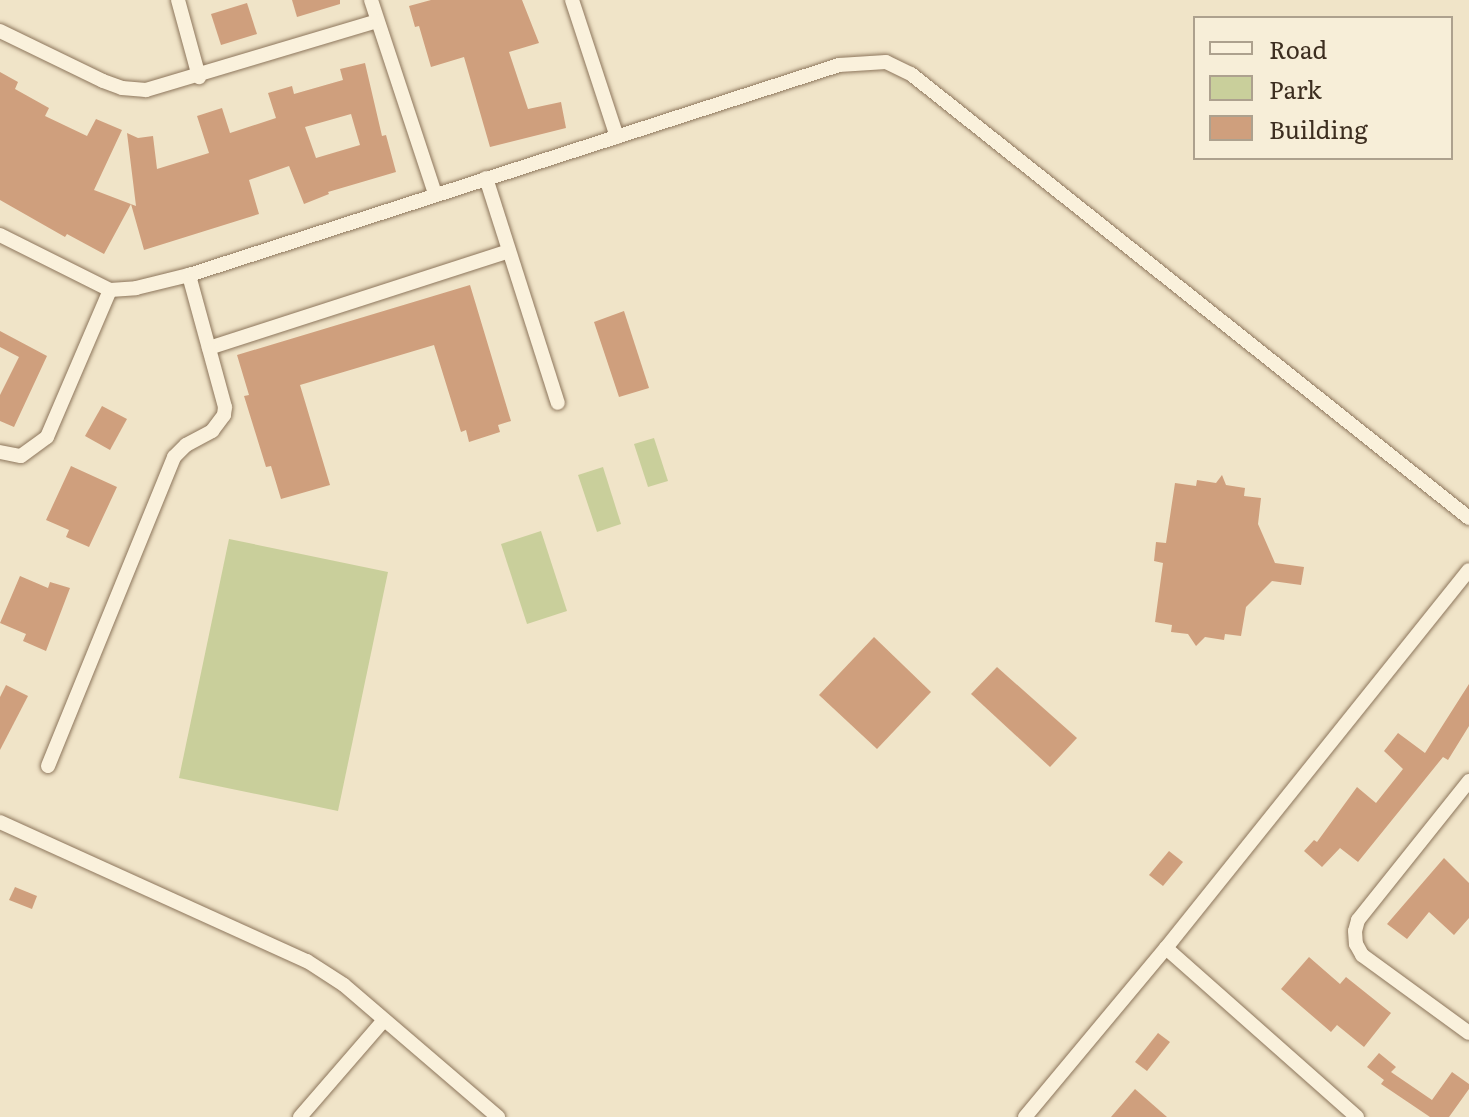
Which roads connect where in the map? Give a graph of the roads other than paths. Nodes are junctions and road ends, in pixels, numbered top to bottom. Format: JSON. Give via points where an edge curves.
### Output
{"nodes":[{"id":1,"x":178,"y":0,"type":"edge"},
{"id":2,"x":371,"y":0,"type":"edge"},
{"id":3,"x":572,"y":0,"type":"edge"},
{"id":4,"x":377,"y":21,"type":"junction"},
{"id":5,"x":0,"y":31,"type":"edge"},
{"id":6,"x":199,"y":77,"type":"junction"},
{"id":7,"x":617,"y":137,"type":"junction"},
{"id":8,"x":486,"y":178,"type":"junction"},
{"id":9,"x":435,"y":194,"type":"junction"},
{"id":10,"x":0,"y":235,"type":"edge"},
{"id":11,"x":509,"y":251,"type":"junction"},
{"id":12,"x":189,"y":275,"type":"junction"},
{"id":13,"x":110,"y":290,"type":"junction"},
{"id":14,"x":209,"y":348,"type":"junction"},
{"id":15,"x":558,"y":403,"type":"dead end"},
{"id":16,"x":0,"y":452,"type":"edge"},
{"id":17,"x":1469,"y":518,"type":"edge"},
{"id":18,"x":1469,"y":570,"type":"edge"},
{"id":19,"x":48,"y":766,"type":"dead end"},
{"id":20,"x":1468,"y":785,"type":"edge"},
{"id":21,"x":0,"y":822,"type":"edge"},
{"id":22,"x":1166,"y":948,"type":"junction"},
{"id":23,"x":384,"y":1020,"type":"junction"},
{"id":24,"x":1469,"y":1033,"type":"edge"},
{"id":25,"x":300,"y":1117,"type":"edge"},
{"id":26,"x":498,"y":1117,"type":"edge"},
{"id":27,"x":1025,"y":1117,"type":"edge"},
{"id":28,"x":1357,"y":1117,"type":"edge"}],
"edges":[{"from":1,"to":6,"type":"street"},
{"from":2,"to":4,"type":"street"},
{"from":3,"to":7,"type":"street"},
{"from":4,"to":6,"type":"street"},
{"from":4,"to":9,"type":"street"},
{"from":5,"to":6,"type":"street","via":[[122,88],[146,90]]},
{"from":7,"to":8,"type":"street"},
{"from":7,"to":17,"type":"street","via":[[839,65],[886,62],[911,74]]},
{"from":8,"to":9,"type":"street"},
{"from":8,"to":11,"type":"street"},
{"from":9,"to":12,"type":"street"},
{"from":10,"to":13,"type":"street"},
{"from":11,"to":14,"type":"street"},
{"from":11,"to":15,"type":"street"},
{"from":12,"to":13,"type":"street"},
{"from":12,"to":14,"type":"street"},
{"from":13,"to":16,"type":"street","via":[[47,437],[21,456]]},
{"from":14,"to":19,"type":"street","via":[[224,415],[212,431],[174,457]]},
{"from":18,"to":22,"type":"street"},
{"from":20,"to":24,"type":"street","via":[[1358,920],[1355,931],[1362,955]]},
{"from":21,"to":23,"type":"street","via":[[307,961]]},
{"from":22,"to":27,"type":"street"},
{"from":22,"to":28,"type":"street"},
{"from":23,"to":25,"type":"street"},
{"from":23,"to":26,"type":"street"}]}
